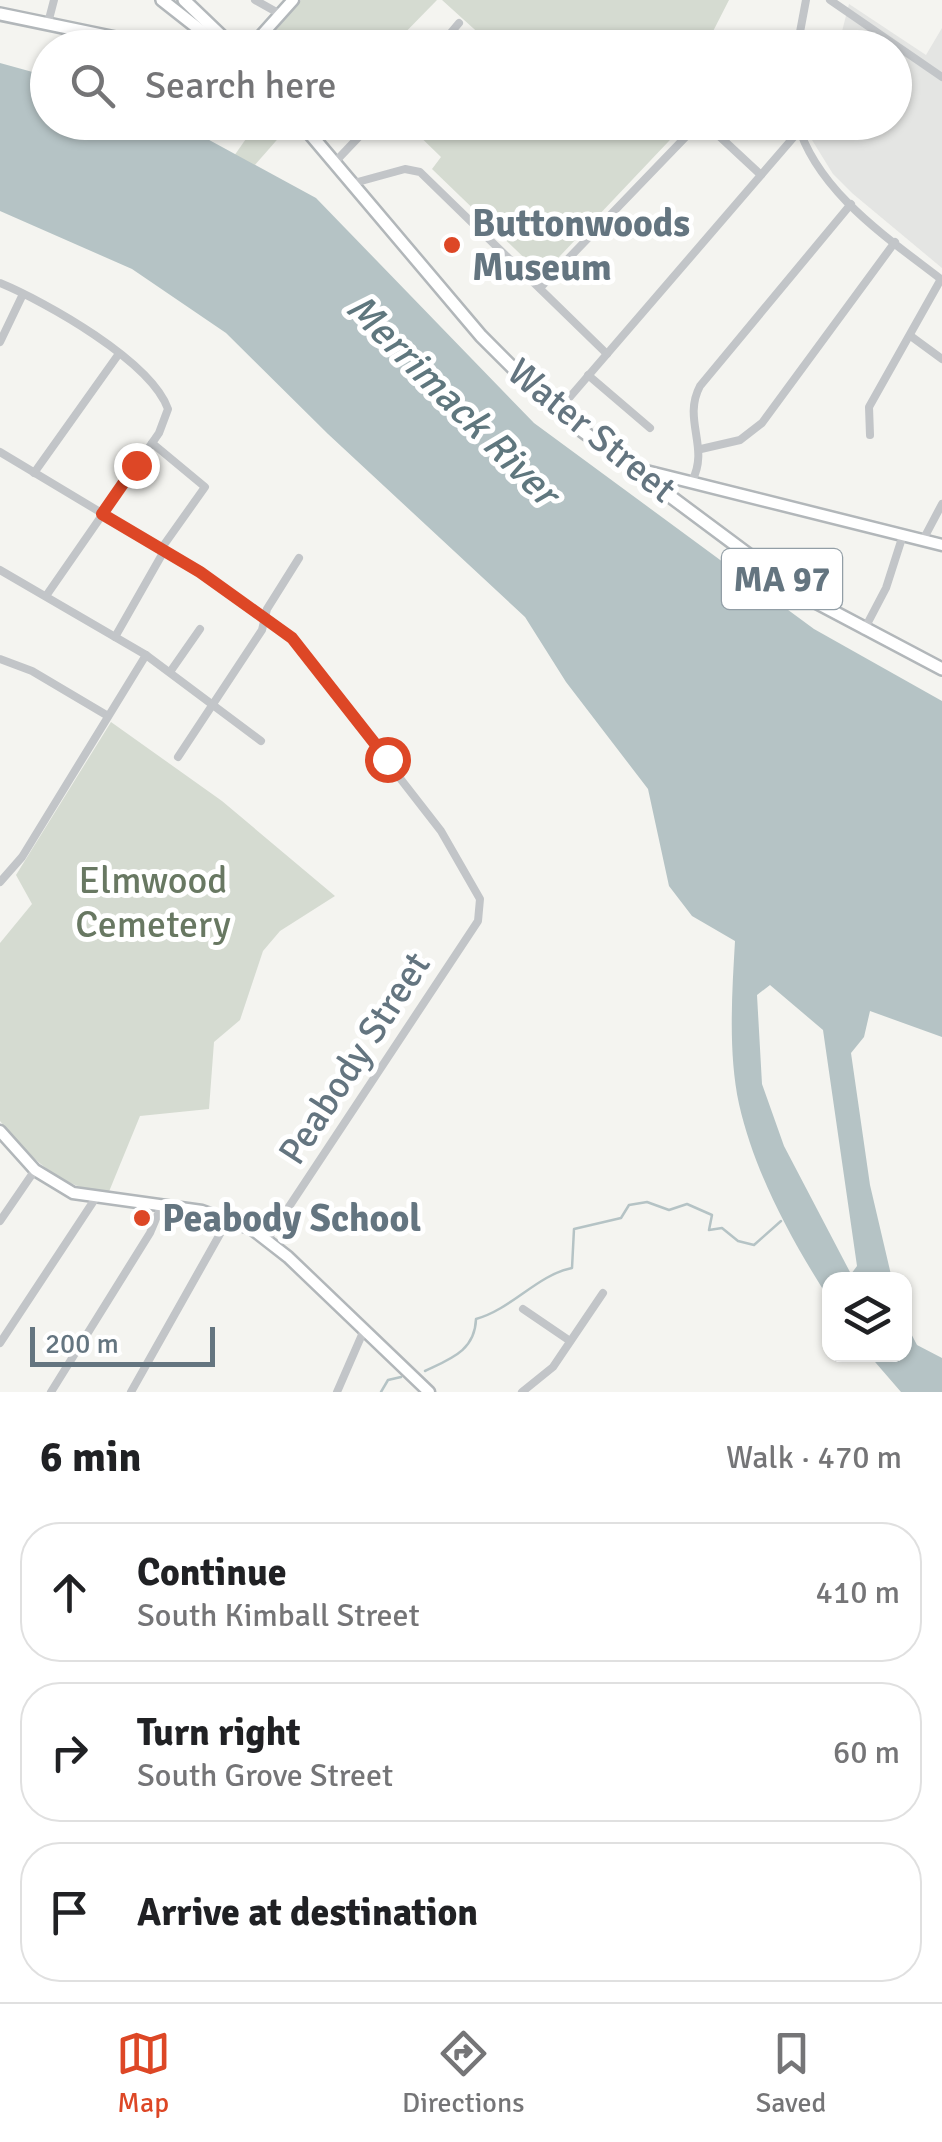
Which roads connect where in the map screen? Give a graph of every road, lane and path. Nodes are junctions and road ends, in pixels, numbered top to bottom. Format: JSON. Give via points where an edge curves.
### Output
{"nodes":[{"id":1,"x":54,"y":0,"type":"edge"},
{"id":2,"x":162,"y":0,"type":"edge"},
{"id":3,"x":184,"y":0,"type":"edge"},
{"id":4,"x":255,"y":0,"type":"edge"},
{"id":5,"x":292,"y":0,"type":"edge"},
{"id":6,"x":806,"y":0,"type":"edge"},
{"id":7,"x":830,"y":0,"type":"edge"},
{"id":8,"x":0,"y":14,"type":"edge"},
{"id":9,"x":280,"y":14,"type":"junction"},
{"id":10,"x":48,"y":23,"type":"junction"},
{"id":11,"x":459,"y":23,"type":"dead end"},
{"id":12,"x":80,"y":30,"type":"edge"},
{"id":13,"x":200,"y":30,"type":"edge"},
{"id":14,"x":215,"y":30,"type":"edge"},
{"id":15,"x":266,"y":30,"type":"edge"},
{"id":16,"x":453,"y":30,"type":"edge"},
{"id":17,"x":800,"y":30,"type":"edge"},
{"id":18,"x":874,"y":30,"type":"edge"},
{"id":19,"x":912,"y":56,"type":"edge"},
{"id":20,"x":942,"y":77,"type":"edge"},
{"id":21,"x":316,"y":140,"type":"edge"},
{"id":22,"x":356,"y":140,"type":"edge"},
{"id":23,"x":684,"y":140,"type":"edge"},
{"id":24,"x":722,"y":140,"type":"edge"},
{"id":25,"x":788,"y":140,"type":"edge"},
{"id":26,"x":804,"y":140,"type":"edge"},
{"id":27,"x":335,"y":162,"type":"junction"},
{"id":28,"x":762,"y":175,"type":"junction"},
{"id":29,"x":354,"y":183,"type":"junction"},
{"id":30,"x":851,"y":204,"type":"junction"},
{"id":31,"x":895,"y":242,"type":"junction"},
{"id":32,"x":942,"y":280,"type":"edge"},
{"id":33,"x":0,"y":283,"type":"edge"},
{"id":34,"x":540,"y":288,"type":"junction"},
{"id":35,"x":24,"y":294,"type":"junction"},
{"id":36,"x":912,"y":337,"type":"junction"},
{"id":37,"x":0,"y":342,"type":"edge"},
{"id":38,"x":607,"y":354,"type":"junction"},
{"id":39,"x":118,"y":355,"type":"junction"},
{"id":40,"x":942,"y":359,"type":"edge"},
{"id":41,"x":588,"y":375,"type":"junction"},
{"id":42,"x":557,"y":412,"type":"junction"},
{"id":43,"x":650,"y":428,"type":"dead end"},
{"id":44,"x":870,"y":435,"type":"dead end"},
{"id":45,"x":152,"y":443,"type":"junction"},
{"id":46,"x":701,"y":449,"type":"junction"},
{"id":47,"x":0,"y":452,"type":"edge"},
{"id":48,"x":634,"y":468,"type":"junction"},
{"id":49,"x":34,"y":472,"type":"junction"},
{"id":50,"x":692,"y":481,"type":"junction"},
{"id":51,"x":942,"y":504,"type":"edge"},
{"id":52,"x":102,"y":514,"type":"junction"},
{"id":53,"x":903,"y":535,"type":"junction"},
{"id":54,"x":923,"y":540,"type":"junction"},
{"id":55,"x":942,"y":545,"type":"edge"},
{"id":56,"x":162,"y":550,"type":"junction"},
{"id":57,"x":299,"y":558,"type":"dead end"},
{"id":58,"x":0,"y":570,"type":"edge"},
{"id":59,"x":46,"y":596,"type":"junction"},
{"id":60,"x":264,"y":619,"type":"junction"},
{"id":61,"x":200,"y":629,"type":"dead end"},
{"id":62,"x":864,"y":630,"type":"junction"},
{"id":63,"x":115,"y":637,"type":"junction"},
{"id":64,"x":146,"y":655,"type":"junction"},
{"id":65,"x":0,"y":659,"type":"edge"},
{"id":66,"x":942,"y":669,"type":"edge"},
{"id":67,"x":170,"y":672,"type":"junction"},
{"id":68,"x":211,"y":702,"type":"junction"},
{"id":69,"x":108,"y":716,"type":"junction"},
{"id":70,"x":261,"y":741,"type":"dead end"},
{"id":71,"x":178,"y":757,"type":"dead end"},
{"id":72,"x":0,"y":882,"type":"edge"},
{"id":73,"x":0,"y":1131,"type":"edge"},
{"id":74,"x":36,"y":1170,"type":"junction"},
{"id":75,"x":95,"y":1200,"type":"junction"},
{"id":76,"x":162,"y":1206,"type":"junction"},
{"id":77,"x":229,"y":1218,"type":"junction"},
{"id":78,"x":0,"y":1221,"type":"edge"},
{"id":79,"x":267,"y":1240,"type":"junction"},
{"id":80,"x":603,"y":1293,"type":"dead end"},
{"id":81,"x":523,"y":1309,"type":"dead end"},
{"id":82,"x":364,"y":1330,"type":"junction"},
{"id":83,"x":570,"y":1342,"type":"junction"},
{"id":84,"x":0,"y":1344,"type":"edge"},
{"id":85,"x":51,"y":1392,"type":"edge"},
{"id":86,"x":131,"y":1392,"type":"edge"},
{"id":87,"x":337,"y":1392,"type":"edge"},
{"id":88,"x":429,"y":1392,"type":"edge"},
{"id":89,"x":522,"y":1392,"type":"edge"}],
"edges":[{"from":1,"to":10,"type":"street"},
{"from":2,"to":13,"type":"main road"},
{"from":3,"to":14,"type":"main road"},
{"from":4,"to":9,"type":"street"},
{"from":5,"to":9,"type":"main road"},
{"from":6,"to":17,"type":"street"},
{"from":7,"to":18,"type":"street"},
{"from":8,"to":10,"type":"main road"},
{"from":9,"to":15,"type":"main road"},
{"from":10,"to":12,"type":"main road"},
{"from":11,"to":16,"type":"street"},
{"from":19,"to":20,"type":"street"},
{"from":21,"to":27,"type":"main road","name":"Water Street","number":"MA 97"},
{"from":22,"to":27,"type":"street"},
{"from":23,"to":34,"type":"street"},
{"from":24,"to":28,"type":"street"},
{"from":25,"to":28,"type":"street"},
{"from":26,"to":30,"type":"street","via":[[816,165]]},
{"from":27,"to":29,"type":"main road","name":"Water Street","number":"MA 97"},
{"from":28,"to":38,"type":"street"},
{"from":29,"to":34,"type":"street","via":[[405,169],[420,172]]},
{"from":29,"to":42,"type":"main road","name":"Water Street","number":"MA 97","via":[[480,336]]},
{"from":30,"to":31,"type":"street"},
{"from":30,"to":46,"type":"street","via":[[700,386],[690,415]]},
{"from":31,"to":32,"type":"street"},
{"from":31,"to":46,"type":"street","via":[[762,423],[740,440]]},
{"from":32,"to":36,"type":"street"},
{"from":33,"to":35,"type":"street"},
{"from":34,"to":38,"type":"street"},
{"from":35,"to":37,"type":"street"},
{"from":35,"to":39,"type":"street"},
{"from":36,"to":40,"type":"street"},
{"from":36,"to":44,"type":"street","via":[[869,407]]},
{"from":38,"to":41,"type":"street"},
{"from":39,"to":45,"type":"street","via":[[159,392],[167,417]]},
{"from":39,"to":49,"type":"street"},
{"from":41,"to":42,"type":"street"},
{"from":41,"to":43,"type":"street"},
{"from":42,"to":48,"type":"main road","name":"Water Street","number":"MA 97"},
{"from":45,"to":52,"type":"street"},
{"from":45,"to":56,"type":"street","via":[[206,487]]},
{"from":46,"to":50,"type":"street"},
{"from":47,"to":49,"type":"street"},
{"from":48,"to":50,"type":"main road"},
{"from":48,"to":62,"type":"main road","name":"Water Street","number":"MA 97","via":[[804,596]]},
{"from":49,"to":52,"type":"street"},
{"from":50,"to":53,"type":"main road"},
{"from":51,"to":54,"type":"street"},
{"from":52,"to":56,"type":"street"},
{"from":52,"to":59,"type":"street"},
{"from":53,"to":54,"type":"main road"},
{"from":53,"to":62,"type":"street"},
{"from":54,"to":55,"type":"main road"},
{"from":56,"to":60,"type":"street"},
{"from":56,"to":63,"type":"street"},
{"from":57,"to":60,"type":"street"},
{"from":58,"to":59,"type":"street"},
{"from":59,"to":63,"type":"street"},
{"from":60,"to":68,"type":"street"},
{"from":60,"to":79,"type":"street","name":"Peabody Street","via":[[306,654],[410,788],[481,904],[478,921]]},
{"from":61,"to":67,"type":"street"},
{"from":62,"to":66,"type":"main road","name":"Water Street","number":"MA 97"},
{"from":63,"to":64,"type":"street"},
{"from":64,"to":67,"type":"street"},
{"from":64,"to":69,"type":"street"},
{"from":65,"to":69,"type":"street"},
{"from":67,"to":68,"type":"street"},
{"from":68,"to":70,"type":"street"},
{"from":68,"to":71,"type":"street"},
{"from":69,"to":72,"type":"street"},
{"from":73,"to":74,"type":"main road"},
{"from":74,"to":75,"type":"main road"},
{"from":74,"to":78,"type":"street"},
{"from":75,"to":76,"type":"main road"},
{"from":75,"to":84,"type":"street"},
{"from":76,"to":77,"type":"main road"},
{"from":76,"to":85,"type":"street"},
{"from":77,"to":79,"type":"main road"},
{"from":77,"to":86,"type":"street"},
{"from":79,"to":82,"type":"main road"},
{"from":80,"to":83,"type":"street"},
{"from":81,"to":83,"type":"street"},
{"from":82,"to":87,"type":"street"},
{"from":82,"to":88,"type":"main road"},
{"from":83,"to":89,"type":"street"}]}
